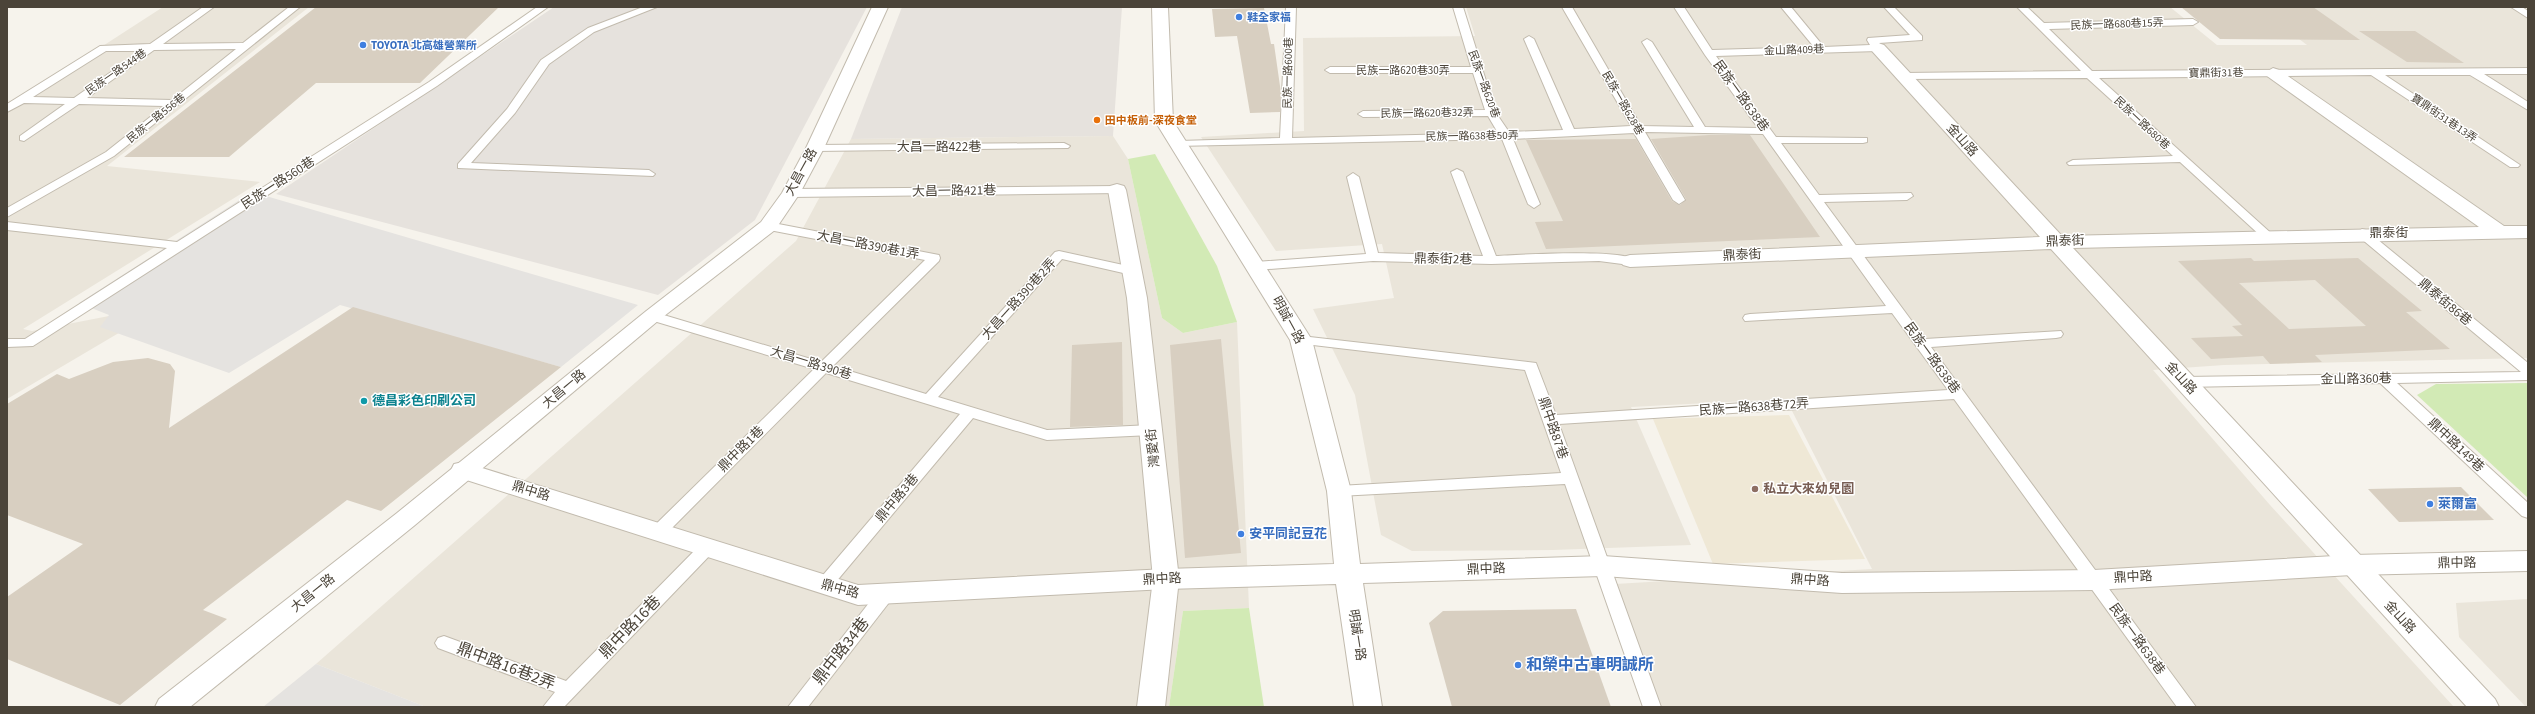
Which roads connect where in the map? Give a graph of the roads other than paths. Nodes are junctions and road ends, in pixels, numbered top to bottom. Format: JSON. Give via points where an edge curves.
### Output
{"nodes":[{"id":1,"x":209,"y":7,"type":"edge"},
{"id":2,"x":295,"y":7,"type":"edge"},
{"id":3,"x":543,"y":7,"type":"edge"},
{"id":4,"x":652,"y":7,"type":"edge"},
{"id":5,"x":880,"y":7,"type":"edge"},
{"id":6,"x":1160,"y":7,"type":"edge"},
{"id":7,"x":1291,"y":7,"type":"edge"},
{"id":8,"x":1458,"y":7,"type":"edge"},
{"id":9,"x":1567,"y":7,"type":"edge"},
{"id":10,"x":1679,"y":7,"type":"edge"},
{"id":11,"x":1786,"y":7,"type":"edge"},
{"id":12,"x":1889,"y":7,"type":"edge"},
{"id":13,"x":2022,"y":7,"type":"edge"},
{"id":14,"x":2516,"y":7,"type":"edge"},
{"id":15,"x":2528,"y":15,"type":"edge"},
{"id":16,"x":2193,"y":22,"type":"dead end"},
{"id":17,"x":2041,"y":26,"type":"junction"},
{"id":18,"x":1529,"y":39,"type":"dead end"},
{"id":19,"x":1647,"y":42,"type":"dead end"},
{"id":20,"x":246,"y":46,"type":"junction"},
{"id":21,"x":152,"y":47,"type":"junction"},
{"id":22,"x":1878,"y":48,"type":"junction"},
{"id":23,"x":1821,"y":49,"type":"junction"},
{"id":24,"x":1709,"y":53,"type":"junction"},
{"id":25,"x":1330,"y":70,"type":"dead end"},
{"id":26,"x":1476,"y":70,"type":"junction"},
{"id":27,"x":2471,"y":71,"type":"junction"},
{"id":28,"x":2528,"y":71,"type":"edge"},
{"id":29,"x":2373,"y":72,"type":"junction"},
{"id":30,"x":2273,"y":73,"type":"junction"},
{"id":31,"x":2089,"y":74,"type":"junction"},
{"id":32,"x":1904,"y":76,"type":"junction"},
{"id":33,"x":21,"y":100,"type":"junction"},
{"id":34,"x":74,"y":102,"type":"junction"},
{"id":35,"x":174,"y":103,"type":"junction"},
{"id":36,"x":2528,"y":107,"type":"edge"},
{"id":37,"x":7,"y":109,"type":"edge"},
{"id":38,"x":1492,"y":113,"type":"junction"},
{"id":39,"x":1363,"y":114,"type":"dead end"},
{"id":40,"x":1639,"y":129,"type":"junction"},
{"id":41,"x":1702,"y":131,"type":"junction"},
{"id":42,"x":1570,"y":133,"type":"junction"},
{"id":43,"x":1769,"y":135,"type":"junction"},
{"id":44,"x":1506,"y":136,"type":"junction"},
{"id":45,"x":24,"y":138,"type":"dead end"},
{"id":46,"x":1286,"y":140,"type":"junction"},
{"id":47,"x":1863,"y":140,"type":"dead end"},
{"id":48,"x":1179,"y":144,"type":"junction"},
{"id":49,"x":1064,"y":146,"type":"dead end"},
{"id":50,"x":815,"y":148,"type":"junction"},
{"id":51,"x":2181,"y":159,"type":"junction"},
{"id":52,"x":2073,"y":163,"type":"dead end"},
{"id":53,"x":2514,"y":165,"type":"dead end"},
{"id":54,"x":1457,"y":172,"type":"dead end"},
{"id":55,"x":649,"y":174,"type":"dead end"},
{"id":56,"x":1353,"y":177,"type":"dead end"},
{"id":57,"x":1117,"y":190,"type":"joint"},
{"id":58,"x":791,"y":193,"type":"junction"},
{"id":59,"x":1907,"y":196,"type":"dead end"},
{"id":60,"x":1815,"y":199,"type":"junction"},
{"id":61,"x":1679,"y":200,"type":"dead end"},
{"id":62,"x":1534,"y":204,"type":"dead end"},
{"id":63,"x":7,"y":213,"type":"edge"},
{"id":64,"x":7,"y":226,"type":"edge"},
{"id":65,"x":768,"y":226,"type":"junction"},
{"id":66,"x":2528,"y":232,"type":"edge"},
{"id":67,"x":2362,"y":233,"type":"junction"},
{"id":68,"x":2501,"y":233,"type":"junction"},
{"id":69,"x":2267,"y":235,"type":"junction"},
{"id":70,"x":2054,"y":241,"type":"junction"},
{"id":71,"x":179,"y":246,"type":"junction"},
{"id":72,"x":1853,"y":249,"type":"junction"},
{"id":73,"x":1373,"y":257,"type":"junction"},
{"id":74,"x":1491,"y":260,"type":"junction"},
{"id":75,"x":1630,"y":261,"type":"joint"},
{"id":76,"x":1256,"y":266,"type":"junction"},
{"id":77,"x":1132,"y":270,"type":"junction"},
{"id":78,"x":1897,"y":309,"type":"junction"},
{"id":79,"x":652,"y":316,"type":"junction"},
{"id":80,"x":1750,"y":318,"type":"dead end"},
{"id":81,"x":2056,"y":334,"type":"dead end"},
{"id":82,"x":1302,"y":340,"type":"junction"},
{"id":83,"x":7,"y":343,"type":"edge"},
{"id":84,"x":1921,"y":343,"type":"junction"},
{"id":85,"x":824,"y":367,"type":"junction"},
{"id":86,"x":2528,"y":370,"type":"edge"},
{"id":87,"x":2528,"y":376,"type":"edge"},
{"id":88,"x":2384,"y":379,"type":"junction"},
{"id":89,"x":2184,"y":382,"type":"junction"},
{"id":90,"x":1958,"y":394,"type":"junction"},
{"id":91,"x":929,"y":399,"type":"junction"},
{"id":92,"x":970,"y":411,"type":"junction"},
{"id":93,"x":1550,"y":420,"type":"junction"},
{"id":94,"x":1151,"y":430,"type":"junction"},
{"id":95,"x":463,"y":470,"type":"junction"},
{"id":96,"x":1570,"y":478,"type":"junction"},
{"id":97,"x":1339,"y":491,"type":"junction"},
{"id":98,"x":2528,"y":512,"type":"edge"},
{"id":99,"x":658,"y":532,"type":"junction"},
{"id":100,"x":708,"y":548,"type":"junction"},
{"id":101,"x":2528,"y":561,"type":"edge"},
{"id":102,"x":2352,"y":565,"type":"junction"},
{"id":103,"x":1603,"y":566,"type":"junction"},
{"id":104,"x":1348,"y":573,"type":"junction"},
{"id":105,"x":1166,"y":579,"type":"junction"},
{"id":106,"x":2094,"y":580,"type":"junction"},
{"id":107,"x":824,"y":585,"type":"junction"},
{"id":108,"x":885,"y":595,"type":"junction"},
{"id":109,"x":444,"y":643,"type":"dead end"},
{"id":110,"x":569,"y":690,"type":"junction"},
{"id":111,"x":169,"y":707,"type":"edge"},
{"id":112,"x":552,"y":707,"type":"edge"},
{"id":113,"x":796,"y":707,"type":"edge"},
{"id":114,"x":1150,"y":707,"type":"edge"},
{"id":115,"x":1368,"y":707,"type":"edge"},
{"id":116,"x":1652,"y":707,"type":"edge"},
{"id":117,"x":2187,"y":707,"type":"edge"},
{"id":118,"x":2485,"y":707,"type":"edge"}],
"edges":[{"from":1,"to":21,"type":"lane","name":"民族一路544巷"},
{"from":2,"to":20,"type":"lane","name":"民族一路556巷"},
{"from":3,"to":71,"type":"lane","name":"民族一路560巷","via":[[433,84]]},
{"from":4,"to":55,"type":"lane","via":[[592,30],[545,62],[511,111],[462,166]]},
{"from":5,"to":50,"type":"street","name":"大昌一路"},
{"from":6,"to":48,"type":"street","name":"明誠一路","via":[[1164,121]]},
{"from":7,"to":46,"type":"lane","name":"民族一路600巷"},
{"from":8,"to":26,"type":"lane","name":"民族一路620巷"},
{"from":9,"to":40,"type":"lane","name":"民族一路628巷"},
{"from":10,"to":24,"type":"lane","name":"民族一路638巷"},
{"from":11,"to":23,"type":"lane"},
{"from":12,"to":22,"type":"lane","via":[[1918,38],[1872,40]]},
{"from":13,"to":17,"type":"lane","name":"民族一路680巷"},
{"from":14,"to":15,"type":"lane"},
{"from":16,"to":17,"type":"lane","name":"民族一路680巷15弄"},
{"from":17,"to":31,"type":"lane","name":"民族一路680巷"},
{"from":18,"to":42,"type":"lane"},
{"from":19,"to":41,"type":"lane"},
{"from":20,"to":21,"type":"lane"},
{"from":20,"to":35,"type":"lane","name":"民族一路556巷"},
{"from":21,"to":33,"type":"lane","via":[[104,48]]},
{"from":21,"to":34,"type":"lane","name":"民族一路544巷"},
{"from":22,"to":23,"type":"lane","name":"金山路409巷"},
{"from":22,"to":32,"type":"street","name":"金山路"},
{"from":23,"to":24,"type":"lane","name":"金山路409巷"},
{"from":24,"to":43,"type":"lane","name":"民族一路638巷"},
{"from":25,"to":26,"type":"lane","name":"民族一路620巷30弄"},
{"from":26,"to":38,"type":"lane","name":"民族一路620巷"},
{"from":27,"to":28,"type":"lane","name":"寶鼎街31巷"},
{"from":27,"to":29,"type":"lane","name":"寶鼎街31巷"},
{"from":27,"to":36,"type":"lane"},
{"from":29,"to":30,"type":"lane","name":"寶鼎街31巷"},
{"from":29,"to":53,"type":"lane","name":"寶鼎街31巷13弄"},
{"from":30,"to":31,"type":"lane","name":"寶鼎街31巷"},
{"from":30,"to":68,"type":"street"},
{"from":31,"to":32,"type":"lane","name":"寶鼎街31巷"},
{"from":31,"to":51,"type":"lane","name":"民族一路680巷"},
{"from":32,"to":70,"type":"street","name":"金山路"},
{"from":33,"to":34,"type":"lane"},
{"from":33,"to":37,"type":"lane"},
{"from":34,"to":35,"type":"lane"},
{"from":34,"to":45,"type":"lane","name":"民族一路544巷"},
{"from":35,"to":63,"type":"lane","name":"民族一路556巷","via":[[110,154]]},
{"from":38,"to":39,"type":"lane","name":"民族一路620巷32弄"},
{"from":38,"to":44,"type":"lane","name":"民族一路620巷"},
{"from":40,"to":41,"type":"lane","name":"民族一路638巷50弄"},
{"from":40,"to":42,"type":"lane","name":"民族一路638巷50弄"},
{"from":40,"to":61,"type":"lane","name":"民族一路628巷"},
{"from":41,"to":43,"type":"lane","name":"民族一路638巷50弄"},
{"from":42,"to":44,"type":"lane","name":"民族一路638巷50弄"},
{"from":43,"to":47,"type":"lane","name":"民族一路638巷50弄"},
{"from":43,"to":60,"type":"lane","name":"民族一路638巷"},
{"from":44,"to":46,"type":"lane","name":"民族一路638巷50弄"},
{"from":44,"to":62,"type":"lane","name":"民族一路620巷"},
{"from":46,"to":48,"type":"lane","name":"民族一路638巷50弄"},
{"from":48,"to":76,"type":"street","name":"明誠一路"},
{"from":49,"to":50,"type":"lane","name":"大昌一路422巷"},
{"from":50,"to":58,"type":"street","name":"大昌一路"},
{"from":51,"to":52,"type":"lane"},
{"from":51,"to":69,"type":"lane","name":"民族一路680巷"},
{"from":54,"to":74,"type":"lane"},
{"from":56,"to":73,"type":"lane"},
{"from":57,"to":58,"type":"lane","name":"大昌一路421巷"},
{"from":57,"to":77,"type":"street","name":"灣愛街"},
{"from":58,"to":65,"type":"street","name":"大昌一路"},
{"from":59,"to":60,"type":"lane"},
{"from":60,"to":72,"type":"lane","name":"民族一路638巷"},
{"from":64,"to":71,"type":"lane"},
{"from":65,"to":79,"type":"street","name":"大昌一路"},
{"from":65,"to":85,"type":"lane","name":"大昌一路390巷1弄","via":[[934,258]]},
{"from":66,"to":68,"type":"street","name":"鼎泰街"},
{"from":67,"to":68,"type":"street","name":"鼎泰街"},
{"from":67,"to":69,"type":"street","name":"鼎泰街"},
{"from":67,"to":86,"type":"lane","name":"鼎泰街86巷"},
{"from":69,"to":70,"type":"street","name":"鼎泰街"},
{"from":70,"to":72,"type":"street","name":"鼎泰街"},
{"from":70,"to":89,"type":"street","name":"金山路"},
{"from":71,"to":83,"type":"lane","name":"民族一路560巷","via":[[28,343]]},
{"from":72,"to":75,"type":"street","name":"鼎泰街"},
{"from":72,"to":78,"type":"lane","name":"民族一路638巷"},
{"from":73,"to":74,"type":"lane","name":"鼎泰街2巷"},
{"from":73,"to":76,"type":"lane","name":"鼎泰街2巷"},
{"from":74,"to":75,"type":"lane","name":"鼎泰街2巷","via":[[1599,257]]},
{"from":76,"to":82,"type":"street","name":"明誠一路"},
{"from":77,"to":91,"type":"lane","name":"大昌一路390巷2弄","via":[[1059,255]]},
{"from":77,"to":94,"type":"street","name":"灣愛街"},
{"from":78,"to":80,"type":"lane"},
{"from":78,"to":84,"type":"lane","name":"民族一路638巷"},
{"from":79,"to":85,"type":"lane","name":"大昌一路390巷"},
{"from":79,"to":95,"type":"street","name":"大昌一路"},
{"from":81,"to":84,"type":"lane"},
{"from":82,"to":93,"type":"lane","name":"鼎中路87巷","via":[[1531,366]]},
{"from":82,"to":97,"type":"street","name":"明誠一路"},
{"from":84,"to":90,"type":"lane","name":"民族一路638巷"},
{"from":85,"to":91,"type":"lane","name":"大昌一路390巷"},
{"from":85,"to":99,"type":"lane","name":"鼎中路1巷"},
{"from":87,"to":88,"type":"lane","name":"金山路360巷"},
{"from":88,"to":89,"type":"lane","name":"金山路360巷"},
{"from":88,"to":98,"type":"lane","name":"鼎中路149巷"},
{"from":89,"to":102,"type":"street","name":"金山路"},
{"from":90,"to":93,"type":"lane","name":"民族一路638巷72弄"},
{"from":90,"to":106,"type":"lane","name":"民族一路638巷"},
{"from":91,"to":92,"type":"lane","name":"大昌一路390巷"},
{"from":92,"to":94,"type":"lane","name":"大昌一路390巷","via":[[1047,434]]},
{"from":92,"to":107,"type":"lane","name":"鼎中路3巷"},
{"from":93,"to":96,"type":"lane","name":"鼎中路87巷"},
{"from":94,"to":105,"type":"street","name":"灣愛街"},
{"from":95,"to":99,"type":"street","name":"鼎中路"},
{"from":95,"to":111,"type":"street","name":"大昌一路"},
{"from":96,"to":97,"type":"lane"},
{"from":96,"to":103,"type":"lane","name":"鼎中路87巷"},
{"from":97,"to":104,"type":"street","name":"明誠一路"},
{"from":99,"to":100,"type":"street","name":"鼎中路"},
{"from":100,"to":107,"type":"street","name":"鼎中路"},
{"from":100,"to":110,"type":"lane","name":"鼎中路16巷"},
{"from":101,"to":102,"type":"street","name":"鼎中路"},
{"from":102,"to":106,"type":"street","name":"鼎中路"},
{"from":102,"to":118,"type":"street","name":"金山路"},
{"from":103,"to":104,"type":"street","name":"鼎中路"},
{"from":103,"to":106,"type":"street","name":"鼎中路","via":[[1842,583]]},
{"from":103,"to":116,"type":"lane","name":"鼎中路87巷"},
{"from":104,"to":105,"type":"street","name":"鼎中路"},
{"from":104,"to":115,"type":"street","name":"明誠一路"},
{"from":105,"to":108,"type":"street","name":"鼎中路"},
{"from":105,"to":114,"type":"street","name":"灣愛街"},
{"from":106,"to":117,"type":"lane","name":"民族一路638巷"},
{"from":107,"to":108,"type":"street","name":"鼎中路","via":[[858,595]]},
{"from":108,"to":113,"type":"lane","name":"鼎中路34巷"},
{"from":109,"to":110,"type":"lane","name":"鼎中路16巷2弄"},
{"from":110,"to":112,"type":"lane","name":"鼎中路16巷"}]}
